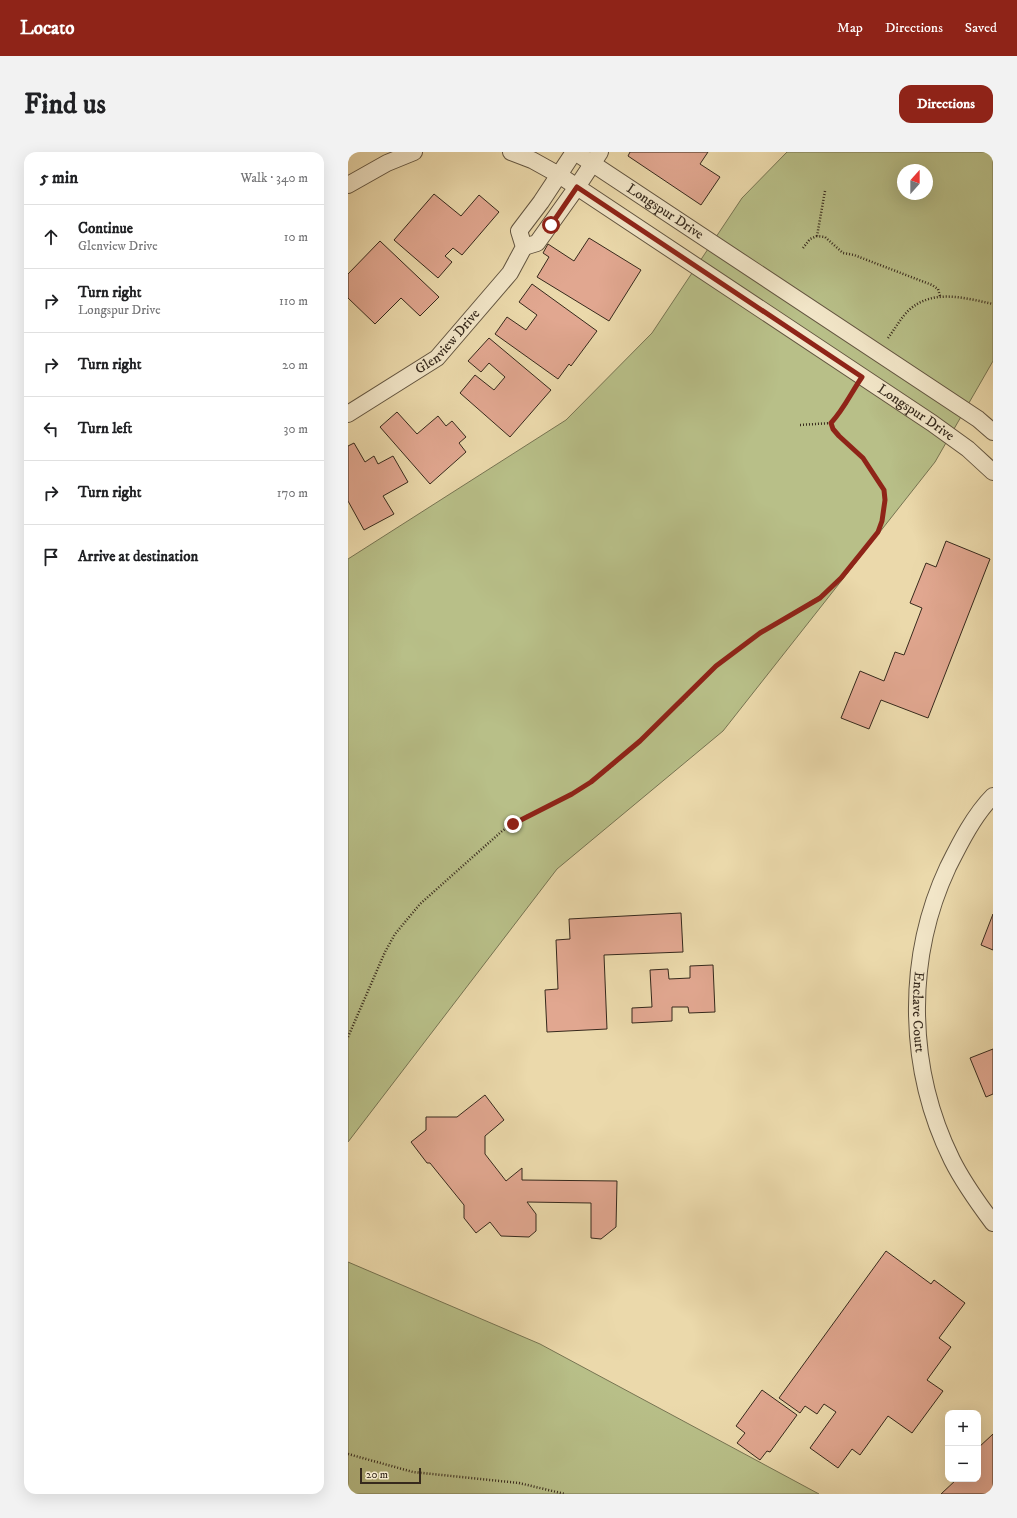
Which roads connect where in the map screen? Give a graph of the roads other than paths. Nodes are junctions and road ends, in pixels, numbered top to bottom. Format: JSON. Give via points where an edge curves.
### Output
{"nodes":[{"id":1,"x":414,"y":152,"type":"edge"},
{"id":2,"x":512,"y":152,"type":"edge"},
{"id":3,"x":575,"y":152,"type":"edge"},
{"id":4,"x":596,"y":158,"type":"edge"},
{"id":5,"x":560,"y":175,"type":"junction"},
{"id":6,"x":348,"y":185,"type":"edge"},
{"id":7,"x":577,"y":187,"type":"junction"},
{"id":8,"x":524,"y":247,"type":"junction"},
{"id":9,"x":348,"y":414,"type":"edge"},
{"id":10,"x":993,"y":432,"type":"edge"},
{"id":11,"x":993,"y":472,"type":"edge"},
{"id":12,"x":992,"y":796,"type":"edge"},
{"id":13,"x":993,"y":1223,"type":"edge"}],
"edges":[{"from":1,"to":6,"type":"street","via":[[387,163]]},
{"from":2,"to":5,"type":"street","name":"Longspur Drive"},
{"from":3,"to":4,"type":"street","name":"Longspur Drive"},
{"from":3,"to":5,"type":"street"},
{"from":4,"to":7,"type":"street"},
{"from":4,"to":10,"type":"street","name":"Longspur Drive","via":[[978,419]]},
{"from":5,"to":7,"type":"street","name":"Longspur Drive"},
{"from":5,"to":8,"type":"street","via":[[520,231]]},
{"from":7,"to":8,"type":"street","via":[[537,243]]},
{"from":7,"to":11,"type":"street","name":"Longspur Drive","via":[[932,423],[968,449]]},
{"from":8,"to":9,"type":"street","name":"Glenview Drive","via":[[510,273],[437,358]]},
{"from":12,"to":13,"type":"street","name":"Enclave Court","via":[[958,847],[941,884],[928,922],[920,962],[917,1003],[918,1043],[936,1122],[952,1160],[972,1195]]}]}
